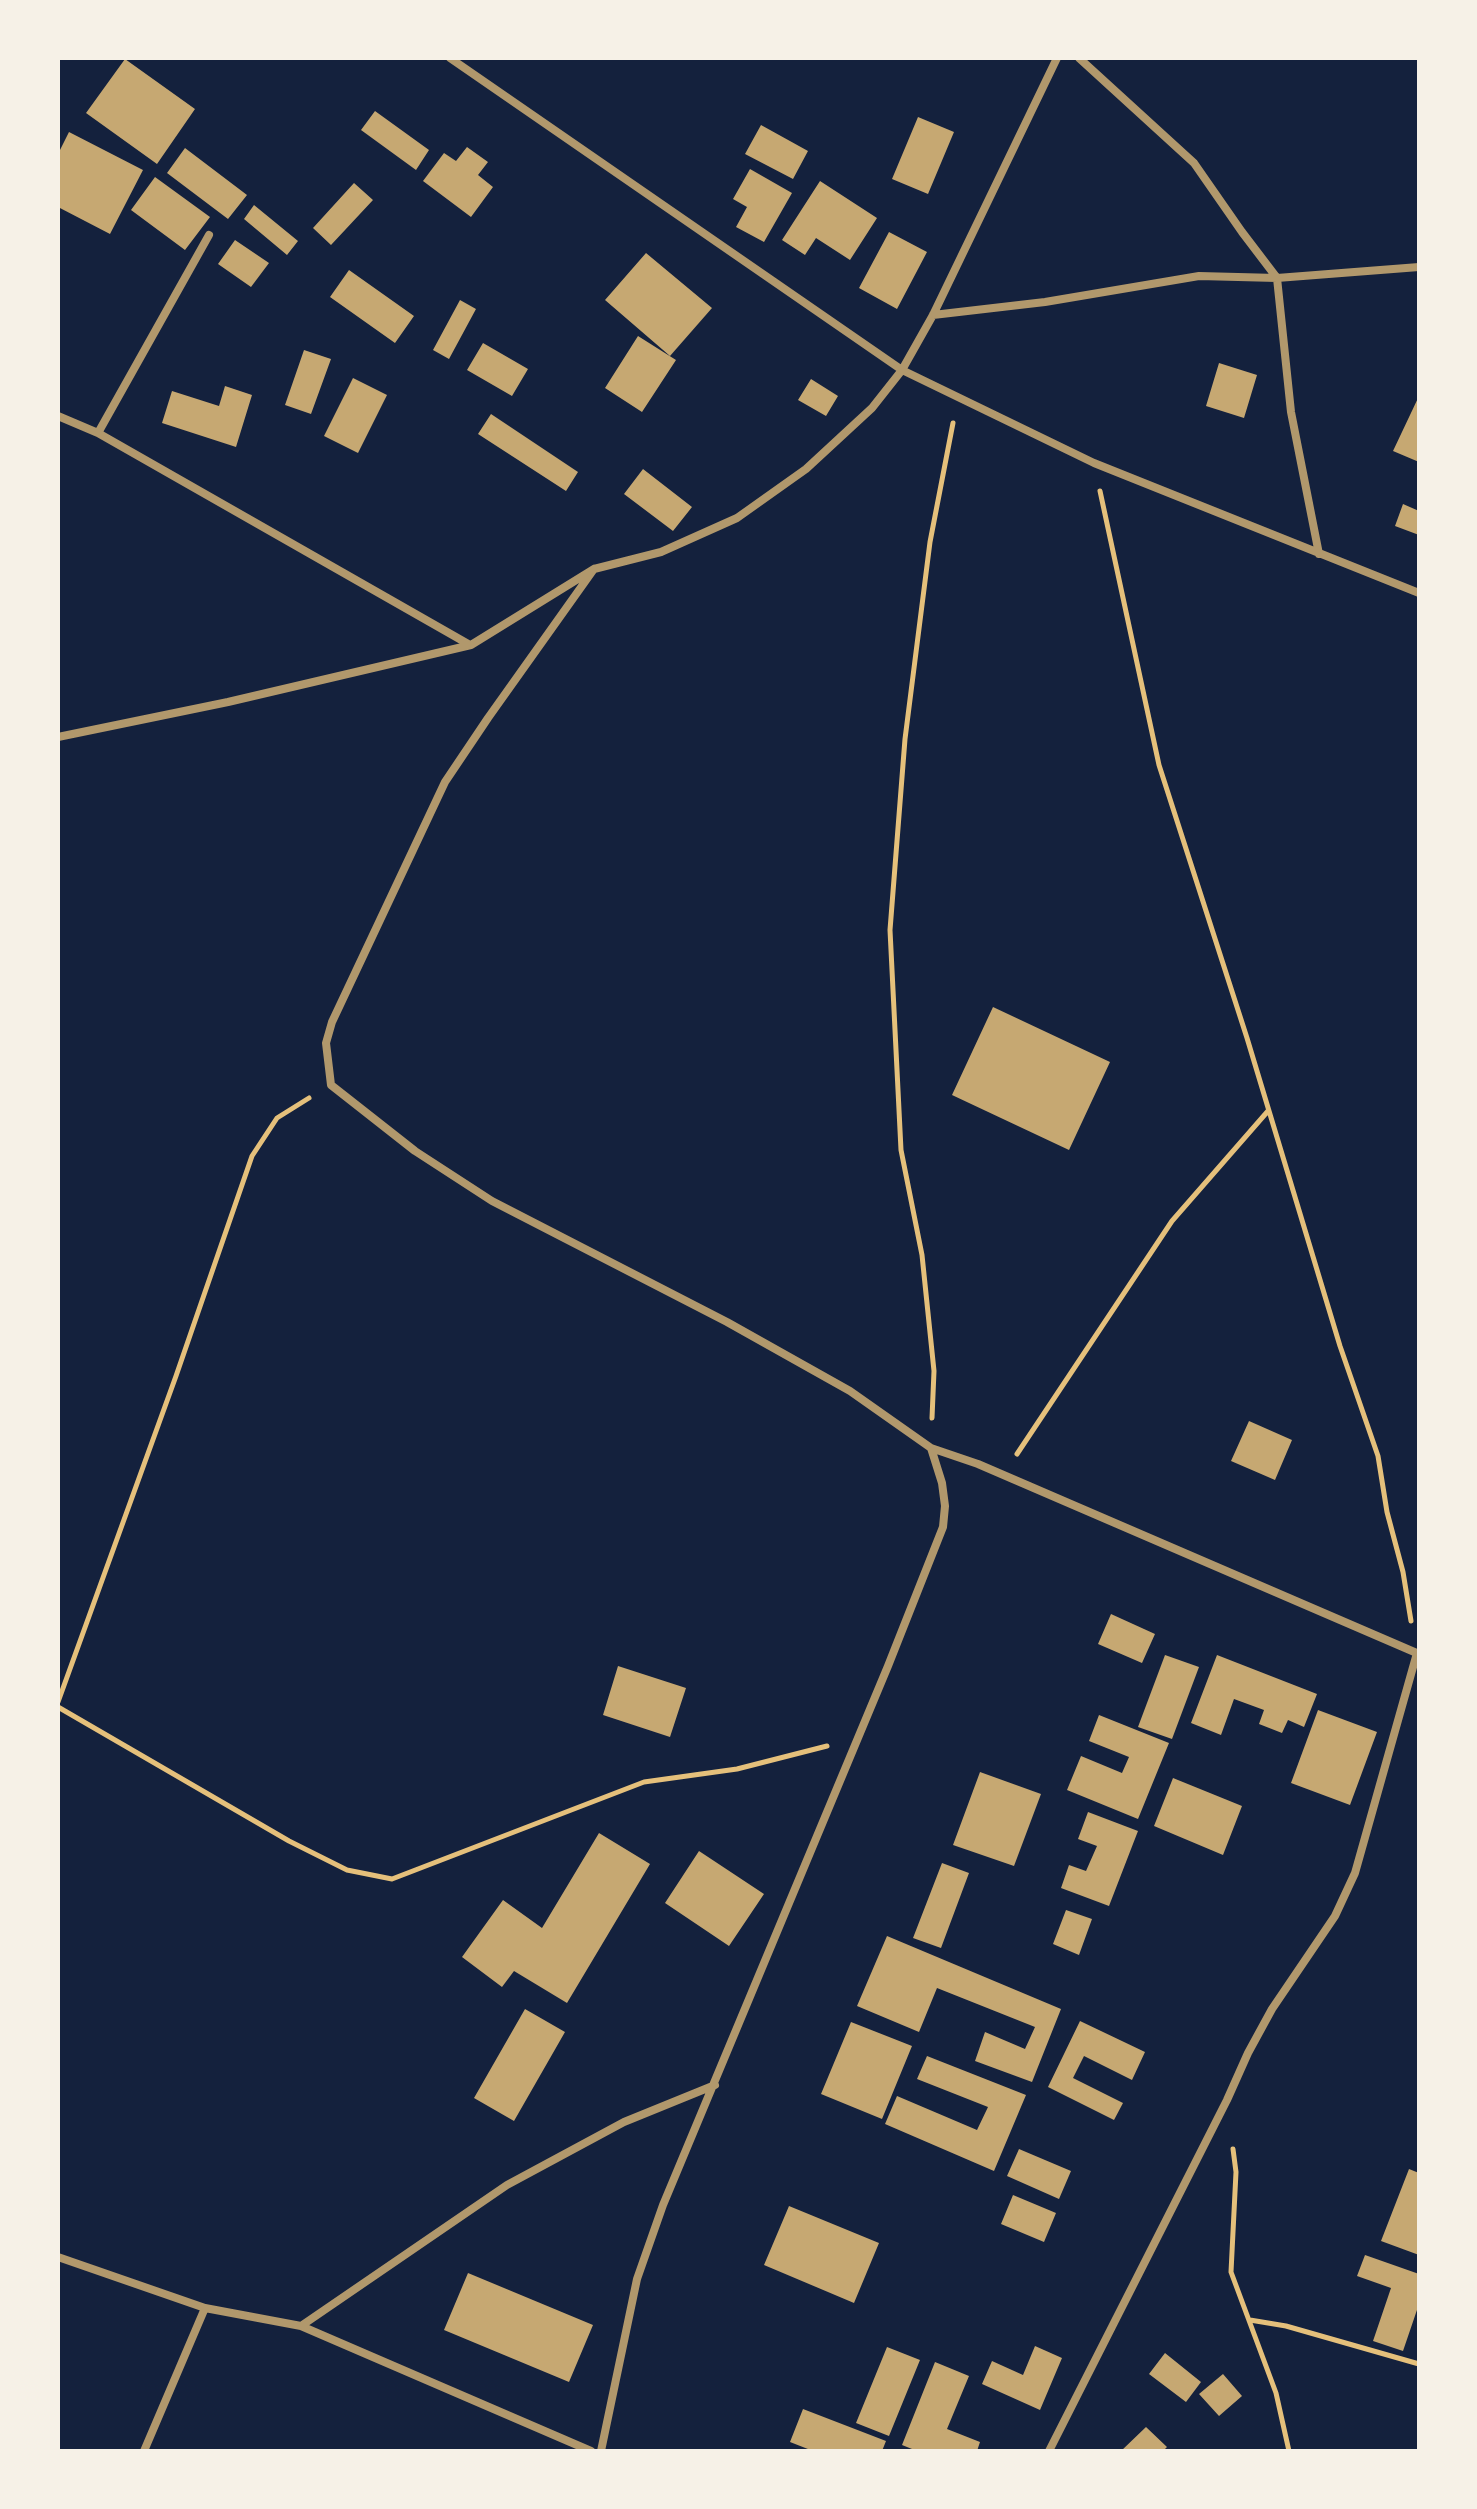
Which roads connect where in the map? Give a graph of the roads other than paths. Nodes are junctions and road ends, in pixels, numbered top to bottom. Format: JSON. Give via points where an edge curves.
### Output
{"nodes":[{"id":1,"x":450,"y":58,"type":"edge"},
{"id":2,"x":1057,"y":58,"type":"edge"},
{"id":3,"x":1079,"y":58,"type":"edge"},
{"id":4,"x":209,"y":235,"type":"dead end"},
{"id":5,"x":1419,"y":267,"type":"edge"},
{"id":6,"x":1277,"y":278,"type":"junction"},
{"id":7,"x":933,"y":315,"type":"junction"},
{"id":8,"x":902,"y":370,"type":"junction"},
{"id":9,"x":58,"y":416,"type":"edge"},
{"id":10,"x":98,"y":433,"type":"junction"},
{"id":11,"x":1319,"y":554,"type":"junction"},
{"id":12,"x":594,"y":569,"type":"junction"},
{"id":13,"x":1419,"y":593,"type":"edge"},
{"id":14,"x":471,"y":645,"type":"junction"},
{"id":15,"x":58,"y":737,"type":"edge"},
{"id":16,"x":931,"y":1448,"type":"junction"},
{"id":17,"x":1418,"y":1653,"type":"edge"},
{"id":18,"x":715,"y":2085,"type":"junction"},
{"id":19,"x":58,"y":2257,"type":"edge"},
{"id":20,"x":205,"y":2308,"type":"junction"},
{"id":21,"x":301,"y":2326,"type":"junction"},
{"id":22,"x":144,"y":2451,"type":"edge"},
{"id":23,"x":591,"y":2451,"type":"edge"},
{"id":24,"x":601,"y":2451,"type":"edge"},
{"id":25,"x":1049,"y":2451,"type":"edge"}],
"edges":[{"from":1,"to":8,"type":"street"},
{"from":2,"to":7,"type":"street"},
{"from":3,"to":6,"type":"street","via":[[1194,163]]},
{"from":4,"to":10,"type":"street"},
{"from":5,"to":6,"type":"street"},
{"from":6,"to":7,"type":"street","via":[[1199,276]]},
{"from":6,"to":11,"type":"street","via":[[1291,412]]},
{"from":7,"to":8,"type":"street"},
{"from":8,"to":11,"type":"street","via":[[1094,463]]},
{"from":8,"to":12,"type":"street","via":[[872,408],[806,469],[737,518],[661,552]]},
{"from":9,"to":10,"type":"street"},
{"from":10,"to":14,"type":"street"},
{"from":11,"to":13,"type":"street"},
{"from":12,"to":14,"type":"street"},
{"from":12,"to":16,"type":"street","via":[[445,782],[332,1022],[326,1043],[331,1085],[415,1151],[492,1201],[850,1391]]},
{"from":14,"to":15,"type":"street"},
{"from":16,"to":17,"type":"street"},
{"from":16,"to":18,"type":"street","via":[[942,1483],[943,1527]]},
{"from":17,"to":25,"type":"street","via":[[1355,1873],[1335,1916],[1248,2053]]},
{"from":18,"to":21,"type":"street","via":[[624,2122],[507,2185]]},
{"from":18,"to":24,"type":"street","via":[[637,2279]]},
{"from":19,"to":20,"type":"street"},
{"from":20,"to":21,"type":"street"},
{"from":20,"to":22,"type":"street"},
{"from":21,"to":23,"type":"street"}]}
